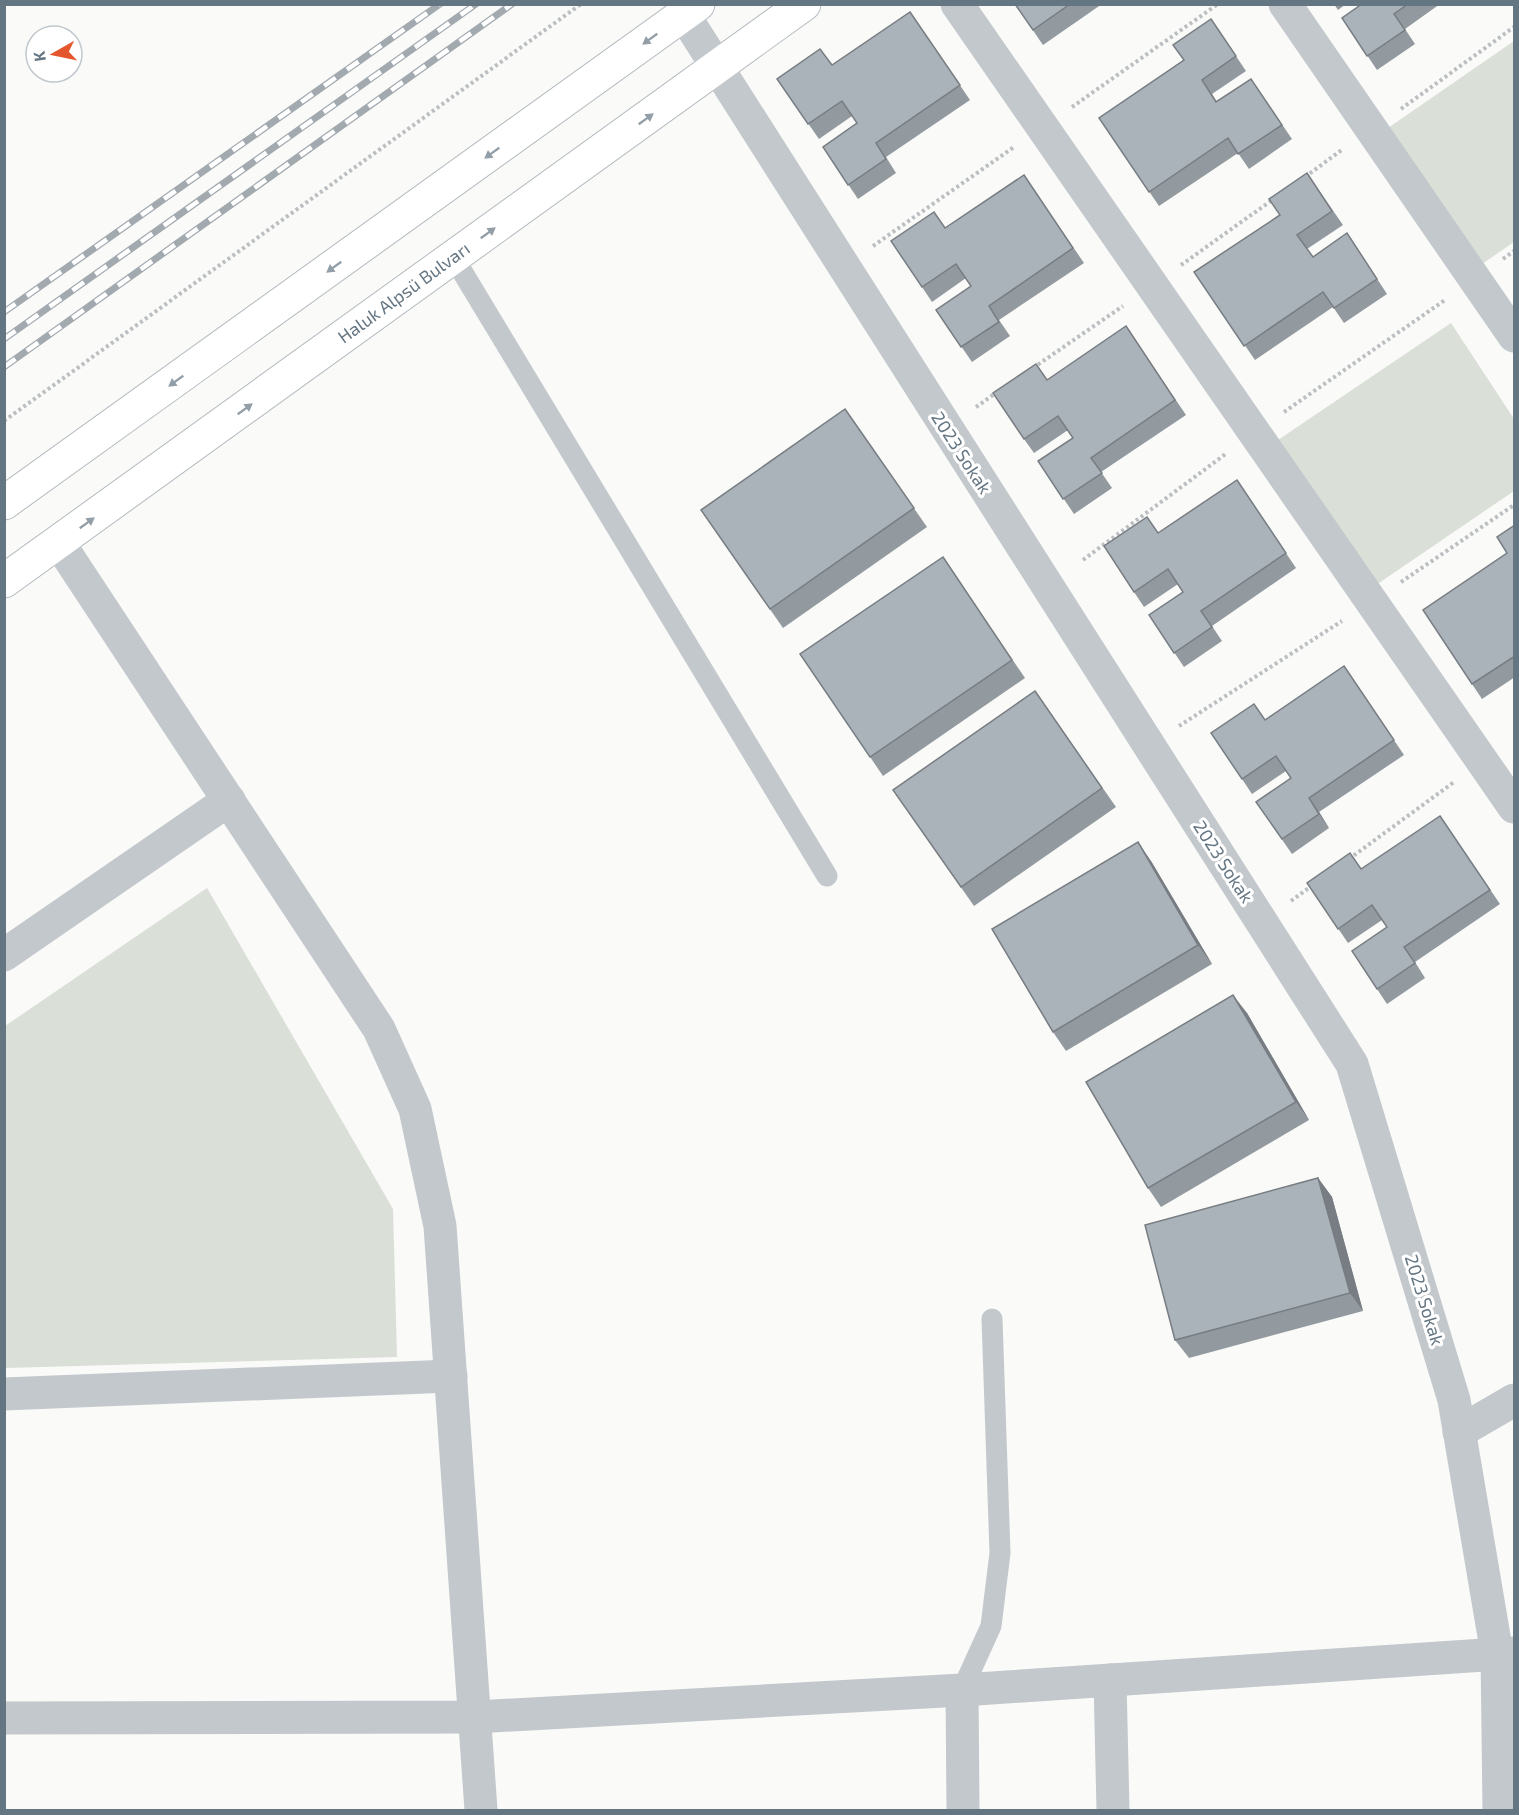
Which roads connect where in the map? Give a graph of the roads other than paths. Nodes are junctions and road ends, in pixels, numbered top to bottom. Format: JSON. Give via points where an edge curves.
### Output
{"nodes":[{"id":1,"x":804,"y":4,"type":"edge"},
{"id":2,"x":957,"y":4,"type":"edge"},
{"id":3,"x":1285,"y":4,"type":"edge"},
{"id":4,"x":691,"y":10,"type":"edge"},
{"id":5,"x":717,"y":67,"type":"junction"},
{"id":6,"x":454,"y":258,"type":"junction"},
{"id":7,"x":1515,"y":336,"type":"edge"},
{"id":8,"x":4,"y":503,"type":"edge"},
{"id":9,"x":59,"y":543,"type":"junction"},
{"id":10,"x":4,"y":581,"type":"edge"},
{"id":11,"x":229,"y":800,"type":"junction"},
{"id":12,"x":1515,"y":807,"type":"edge"},
{"id":13,"x":827,"y":876,"type":"dead end"},
{"id":14,"x":4,"y":955,"type":"edge"},
{"id":15,"x":992,"y":1319,"type":"dead end"},
{"id":16,"x":451,"y":1376,"type":"junction"},
{"id":17,"x":4,"y":1394,"type":"edge"},
{"id":18,"x":1515,"y":1400,"type":"edge"},
{"id":19,"x":1459,"y":1432,"type":"junction"},
{"id":20,"x":1506,"y":1653,"type":"edge"},
{"id":21,"x":1110,"y":1680,"type":"junction"},
{"id":22,"x":962,"y":1690,"type":"junction"},
{"id":23,"x":475,"y":1717,"type":"junction"},
{"id":24,"x":4,"y":1719,"type":"edge"},
{"id":25,"x":481,"y":1810,"type":"edge"},
{"id":26,"x":963,"y":1810,"type":"edge"},
{"id":27,"x":1113,"y":1810,"type":"edge"},
{"id":28,"x":1500,"y":1810,"type":"edge"}],
"edges":[{"from":1,"to":5,"type":"main road","name":"Haluk Alpsü Bulvarı"},
{"from":2,"to":12,"type":"street"},
{"from":3,"to":7,"type":"street"},
{"from":4,"to":5,"type":"street","name":"2023 Sokak"},
{"from":4,"to":8,"type":"main road","one_way":true},
{"from":6,"to":5,"type":"main road","name":"Haluk Alpsü Bulvarı","one_way":true},
{"from":5,"to":19,"type":"street","name":"2023 Sokak","via":[[1352,1064],[1454,1400]]},
{"from":9,"to":6,"type":"main road","name":"Haluk Alpsü Bulvarı","one_way":true},
{"from":6,"to":13,"type":"lane"},
{"from":9,"to":10,"type":"main road","name":"Haluk Alpsü Bulvarı"},
{"from":9,"to":11,"type":"street"},
{"from":11,"to":14,"type":"street"},
{"from":11,"to":16,"type":"street","via":[[380,1029],[415,1109],[440,1226]]},
{"from":15,"to":22,"type":"lane","via":[[1000,1553],[991,1626]]},
{"from":16,"to":17,"type":"street"},
{"from":16,"to":23,"type":"street"},
{"from":18,"to":19,"type":"street"},
{"from":19,"to":20,"type":"street","name":"2023 Sokak"},
{"from":20,"to":21,"type":"street"},
{"from":20,"to":28,"type":"street","name":"2023 Sokak"},
{"from":21,"to":22,"type":"street"},
{"from":21,"to":27,"type":"street"},
{"from":22,"to":23,"type":"street"},
{"from":22,"to":26,"type":"street"},
{"from":23,"to":24,"type":"street"},
{"from":23,"to":25,"type":"street"}]}
